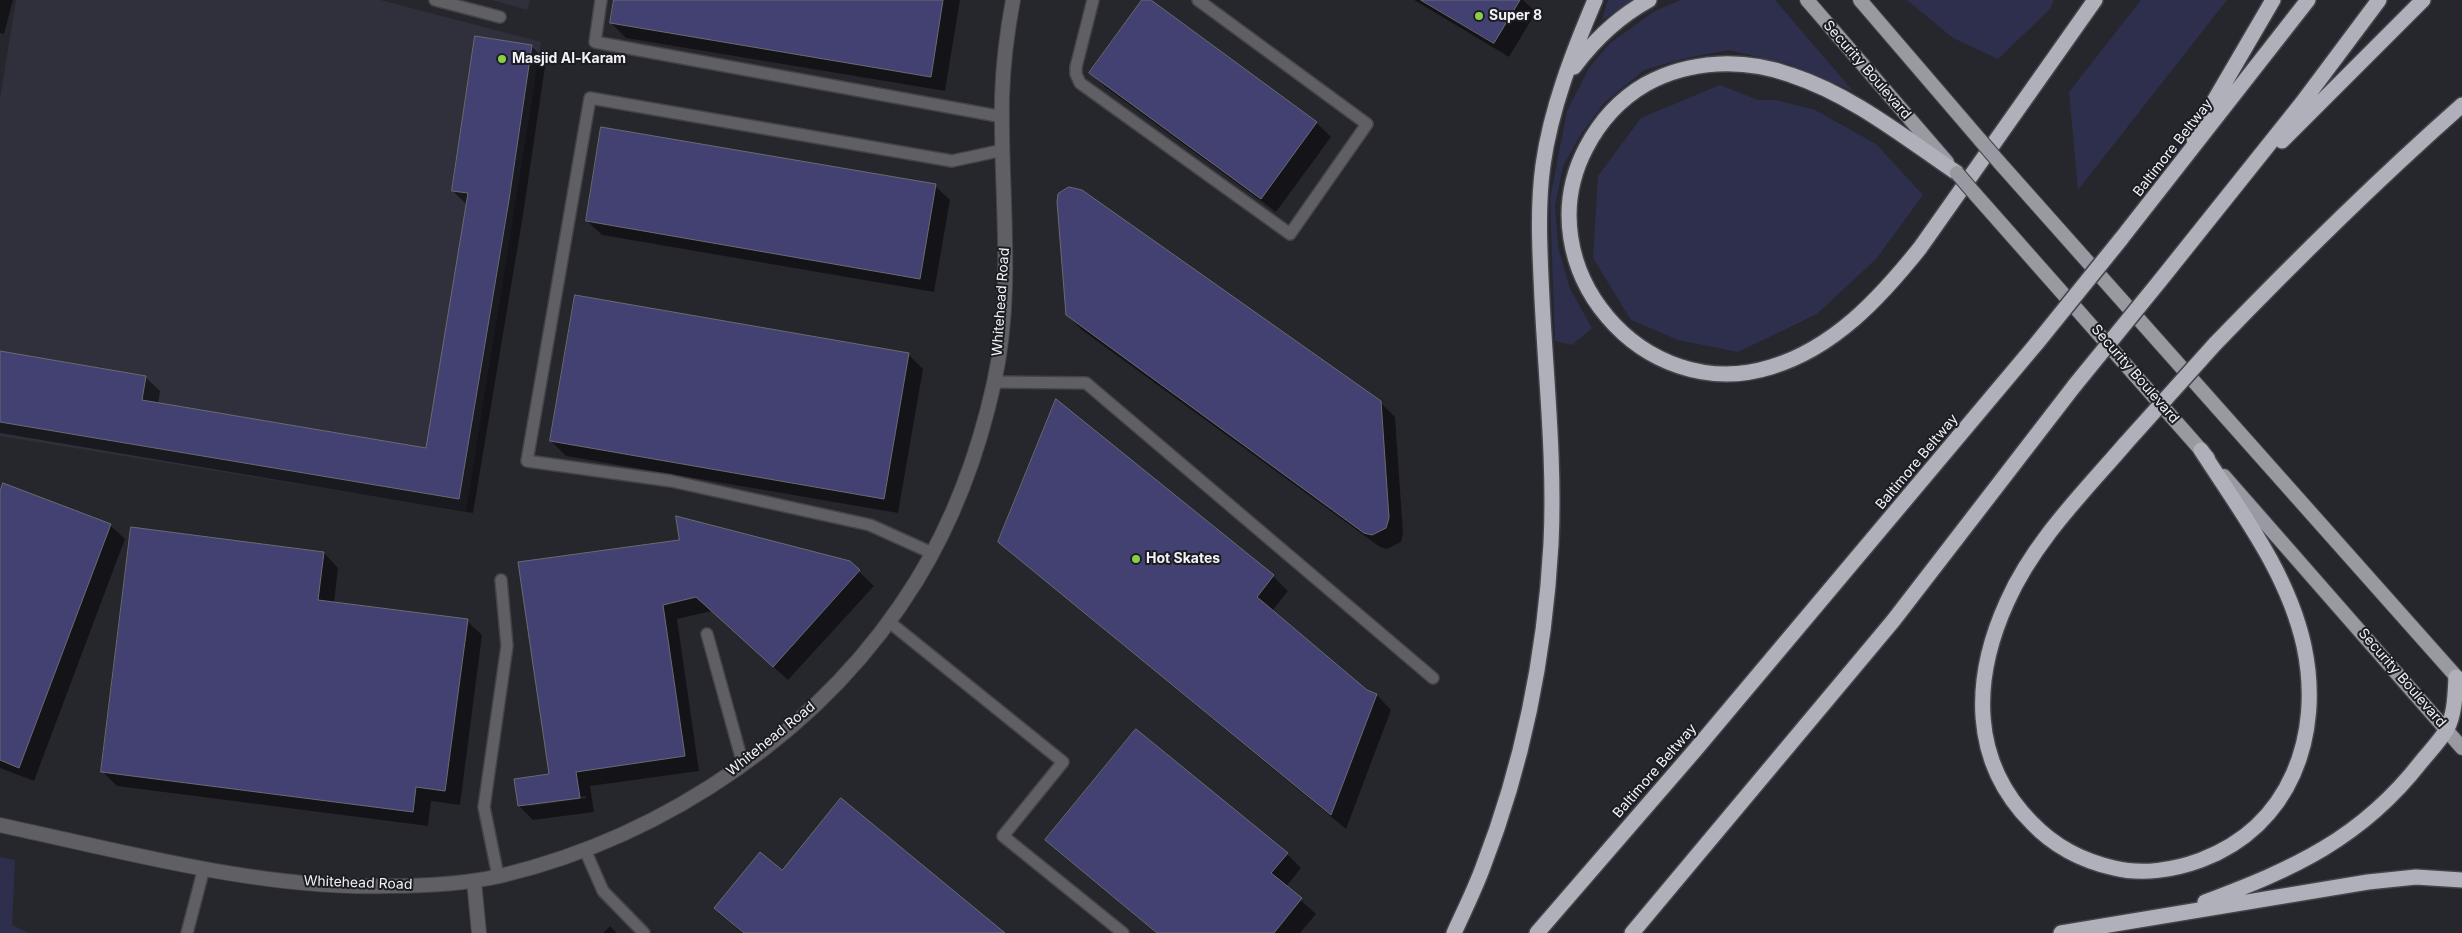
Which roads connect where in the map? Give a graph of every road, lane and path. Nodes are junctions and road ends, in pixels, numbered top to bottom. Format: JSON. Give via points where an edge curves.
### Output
{"nodes":[{"id":1,"x":435,"y":0,"type":"edge"},
{"id":2,"x":601,"y":0,"type":"edge"},
{"id":3,"x":1013,"y":0,"type":"edge"},
{"id":4,"x":1093,"y":0,"type":"edge"},
{"id":5,"x":1198,"y":0,"type":"edge"},
{"id":6,"x":1595,"y":0,"type":"edge"},
{"id":7,"x":1649,"y":0,"type":"edge"},
{"id":8,"x":1807,"y":0,"type":"edge"},
{"id":9,"x":1860,"y":0,"type":"edge"},
{"id":10,"x":2095,"y":0,"type":"edge"},
{"id":11,"x":2273,"y":0,"type":"edge"},
{"id":12,"x":2308,"y":0,"type":"edge"},
{"id":13,"x":2379,"y":0,"type":"edge"},
{"id":14,"x":2423,"y":0,"type":"edge"},
{"id":15,"x":500,"y":17,"type":"dead end"},
{"id":16,"x":1567,"y":76,"type":"junction"},
{"id":17,"x":2462,"y":105,"type":"edge"},
{"id":18,"x":1003,"y":117,"type":"junction"},
{"id":19,"x":1003,"y":150,"type":"junction"},
{"id":20,"x":1957,"y":173,"type":"junction"},
{"id":21,"x":2163,"y":187,"type":"junction"},
{"id":22,"x":2229,"y":193,"type":"junction"},
{"id":23,"x":994,"y":382,"type":"junction"},
{"id":24,"x":2202,"y":450,"type":"junction"},
{"id":25,"x":932,"y":553,"type":"junction"},
{"id":26,"x":501,"y":580,"type":"dead end"},
{"id":27,"x":888,"y":621,"type":"junction"},
{"id":28,"x":707,"y":634,"type":"dead end"},
{"id":29,"x":1433,"y":678,"type":"dead end"},
{"id":30,"x":2459,"y":680,"type":"edge"},
{"id":31,"x":2446,"y":730,"type":"junction"},
{"id":32,"x":2462,"y":731,"type":"edge"},
{"id":33,"x":2462,"y":748,"type":"edge"},
{"id":34,"x":744,"y":764,"type":"junction"},
{"id":35,"x":0,"y":825,"type":"edge"},
{"id":36,"x":584,"y":850,"type":"junction"},
{"id":37,"x":204,"y":868,"type":"junction"},
{"id":38,"x":498,"y":876,"type":"junction"},
{"id":39,"x":2462,"y":880,"type":"edge"},
{"id":40,"x":474,"y":881,"type":"junction"},
{"id":41,"x":2175,"y":914,"type":"junction"},
{"id":42,"x":187,"y":933,"type":"edge"},
{"id":43,"x":479,"y":933,"type":"edge"},
{"id":44,"x":644,"y":933,"type":"edge"},
{"id":45,"x":1123,"y":933,"type":"edge"},
{"id":46,"x":1454,"y":933,"type":"edge"},
{"id":47,"x":1537,"y":933,"type":"edge"},
{"id":48,"x":1632,"y":933,"type":"edge"},
{"id":49,"x":2061,"y":933,"type":"edge"}],
"edges":[{"from":1,"to":15,"type":"lane"},
{"from":2,"to":18,"type":"lane","via":[[595,42]]},
{"from":3,"to":18,"type":"street","name":"Whitehead Road","via":[[1006,49]]},
{"from":4,"to":5,"type":"lane","via":[[1076,67],[1080,83],[1290,234],[1367,124]]},
{"from":6,"to":16,"type":"highway"},
{"from":7,"to":16,"type":"highway","via":[[1611,25],[1591,44]]},
{"from":8,"to":20,"type":"main road","name":"Security Boulevard"},
{"from":9,"to":30,"type":"main road","bridge":true,"via":[[1999,162]]},
{"from":10,"to":20,"type":"highway","via":[[1920,248],[1889,286],[1839,332],[1771,367],[1738,374],[1704,372],[1672,364],[1647,352],[1624,335],[1587,289],[1575,260],[1568,226],[1570,192],[1579,161],[1594,132],[1635,90],[1662,75],[1687,67],[1747,65],[1789,74],[1861,108]]},
{"from":11,"to":21,"type":"highway"},
{"from":12,"to":21,"type":"highway","name":"Baltimore Beltway"},
{"from":13,"to":22,"type":"highway"},
{"from":14,"to":22,"type":"highway"},
{"from":16,"to":46,"type":"highway","via":[[1552,120],[1543,164],[1539,213],[1551,542],[1544,630],[1527,720],[1509,791],[1483,868]]},
{"from":17,"to":24,"type":"highway","bridge":true,"via":[[2337,219],[2215,344],[2052,530],[2007,602],[1987,667],[1982,702],[1990,760],[2003,789],[2018,810],[2042,833],[2063,848],[2116,869],[2169,870],[2233,845],[2253,830],[2287,789],[2300,761],[2308,726],[2304,646],[2290,600],[2268,554]]},
{"from":18,"to":19,"type":"street","name":"Whitehead Road"},
{"from":19,"to":23,"type":"street","name":"Whitehead Road","via":[[1006,263],[1003,327]]},
{"from":19,"to":25,"type":"lane","via":[[952,161],[590,98],[527,461],[672,481],[870,525]]},
{"from":20,"to":24,"type":"main road","name":"Security Boulevard","bridge":true},
{"from":21,"to":47,"type":"highway","name":"Baltimore Beltway","bridge":true,"via":[[2037,343]]},
{"from":22,"to":48,"type":"highway","bridge":true,"via":[[2075,385],[1894,621]]},
{"from":23,"to":25,"type":"street","name":"Whitehead Road","via":[[966,474]]},
{"from":23,"to":29,"type":"lane","via":[[1086,383]]},
{"from":24,"to":31,"type":"main road","name":"Security Boulevard"},
{"from":25,"to":27,"type":"street","name":"Whitehead Road"},
{"from":26,"to":38,"type":"lane","via":[[507,646],[484,807]]},
{"from":27,"to":34,"type":"street","name":"Whitehead Road","via":[[830,690]]},
{"from":27,"to":45,"type":"lane","via":[[1063,762],[1003,836]]},
{"from":28,"to":34,"type":"lane"},
{"from":30,"to":31,"type":"highway"},
{"from":31,"to":32,"type":"main road"},
{"from":31,"to":33,"type":"main road","name":"Security Boulevard"},
{"from":31,"to":41,"type":"highway","via":[[2404,784],[2366,819],[2326,848],[2274,876]]},
{"from":34,"to":36,"type":"street","name":"Whitehead Road","via":[[668,810]]},
{"from":35,"to":37,"type":"street","name":"Whitehead Road"},
{"from":36,"to":38,"type":"street","name":"Whitehead Road"},
{"from":36,"to":44,"type":"lane","via":[[603,891]]},
{"from":37,"to":40,"type":"street","name":"Whitehead Road","via":[[348,886]]},
{"from":37,"to":42,"type":"lane"},
{"from":38,"to":40,"type":"street","name":"Whitehead Road"},
{"from":39,"to":41,"type":"highway","via":[[2406,878]]},
{"from":40,"to":43,"type":"street"},
{"from":41,"to":49,"type":"highway"}]}
